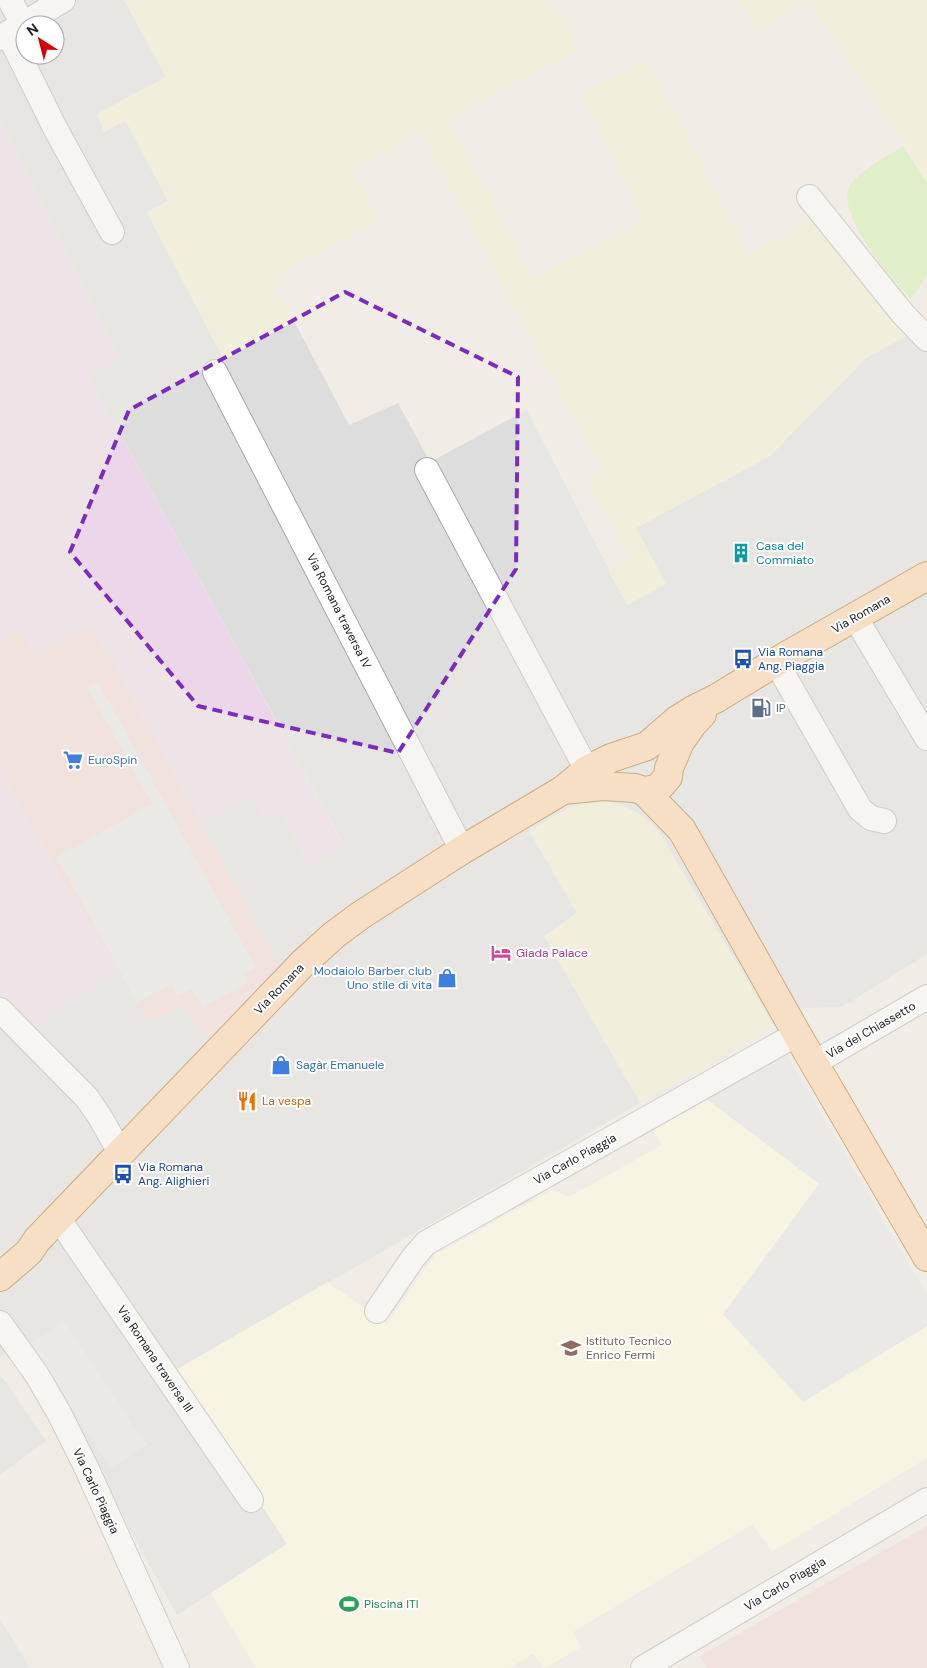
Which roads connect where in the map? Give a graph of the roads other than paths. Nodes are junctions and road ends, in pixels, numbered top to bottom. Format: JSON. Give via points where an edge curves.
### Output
{"nodes":[{"id":1,"x":10,"y":0,"type":"edge"},
{"id":2,"x":62,"y":0,"type":"edge"},
{"id":3,"x":10,"y":31,"type":"edge"},
{"id":4,"x":809,"y":197,"type":"dead end"},
{"id":5,"x":112,"y":232,"type":"dead end"},
{"id":6,"x":927,"y":339,"type":"edge"},
{"id":7,"x":215,"y":372,"type":"dead end"},
{"id":8,"x":427,"y":470,"type":"dead end"},
{"id":9,"x":927,"y":576,"type":"edge"},
{"id":10,"x":855,"y":617,"type":"junction"},
{"id":11,"x":776,"y":662,"type":"junction"},
{"id":12,"x":717,"y":698,"type":"junction"},
{"id":13,"x":927,"y":738,"type":"edge"},
{"id":14,"x":640,"y":749,"type":"junction"},
{"id":15,"x":587,"y":770,"type":"junction"},
{"id":16,"x":669,"y":773,"type":"junction"},
{"id":17,"x":639,"y":789,"type":"junction"},
{"id":18,"x":563,"y":790,"type":"junction"},
{"id":19,"x":884,"y":821,"type":"dead end"},
{"id":20,"x":682,"y":830,"type":"junction"},
{"id":21,"x":462,"y":850,"type":"junction"},
{"id":22,"x":927,"y":997,"type":"edge"},
{"id":23,"x":0,"y":1010,"type":"edge"},
{"id":24,"x":797,"y":1034,"type":"junction"},
{"id":25,"x":814,"y":1063,"type":"junction"},
{"id":26,"x":121,"y":1154,"type":"junction"},
{"id":27,"x":58,"y":1218,"type":"junction"},
{"id":28,"x":37,"y":1240,"type":"junction"},
{"id":29,"x":0,"y":1256,"type":"edge"},
{"id":30,"x":927,"y":1257,"type":"edge"},
{"id":31,"x":0,"y":1278,"type":"edge"},
{"id":32,"x":377,"y":1310,"type":"dead end"},
{"id":33,"x":0,"y":1323,"type":"edge"},
{"id":34,"x":251,"y":1500,"type":"dead end"},
{"id":35,"x":927,"y":1500,"type":"edge"},
{"id":36,"x":176,"y":1668,"type":"edge"},
{"id":37,"x":643,"y":1668,"type":"edge"}],
"edges":[{"from":1,"to":3,"type":"street"},
{"from":2,"to":3,"type":"street"},
{"from":3,"to":5,"type":"street","via":[[56,128]]},
{"from":4,"to":6,"type":"street"},
{"from":7,"to":21,"type":"street","name":"Via Romana traversa IV"},
{"from":8,"to":15,"type":"street"},
{"from":9,"to":10,"type":"main road","name":"Via Romana"},
{"from":10,"to":11,"type":"main road","name":"Via Romana"},
{"from":10,"to":13,"type":"street"},
{"from":11,"to":12,"type":"main road","name":"Via Romana"},
{"from":11,"to":19,"type":"street","via":[[860,809],[871,818]]},
{"from":12,"to":14,"type":"main road","name":"Via Romana","via":[[677,720]]},
{"from":12,"to":16,"type":"main road","name":"Via Romana","via":[[680,742]]},
{"from":14,"to":15,"type":"main road","name":"Via Romana"},
{"from":14,"to":16,"type":"main road","via":[[657,750],[664,755]]},
{"from":14,"to":17,"type":"main road","via":[[625,760],[624,767],[626,778]]},
{"from":15,"to":18,"type":"main road","name":"Via Romana"},
{"from":16,"to":17,"type":"main road","via":[[656,789]]},
{"from":16,"to":20,"type":"main road"},
{"from":17,"to":18,"type":"main road","name":"Via Romana","via":[[603,786]]},
{"from":17,"to":20,"type":"main road"},
{"from":18,"to":21,"type":"main road","name":"Via Romana"},
{"from":20,"to":24,"type":"main road"},
{"from":21,"to":26,"type":"main road","name":"Via Romana","via":[[361,915],[319,949]]},
{"from":22,"to":25,"type":"street","name":"Via del Chiassetto"},
{"from":23,"to":26,"type":"street","via":[[86,1098]]},
{"from":24,"to":25,"type":"main road"},
{"from":24,"to":32,"type":"street","name":"Via Carlo Piaggia","via":[[426,1244]]},
{"from":25,"to":30,"type":"main road"},
{"from":26,"to":27,"type":"main road","name":"Via Romana"},
{"from":27,"to":28,"type":"main road","name":"Via Romana"},
{"from":27,"to":34,"type":"street","name":"Via Romana traversa III"},
{"from":28,"to":29,"type":"main road","name":"Via Romana"},
{"from":28,"to":31,"type":"main road","name":"Via Romana","via":[[25,1256]]},
{"from":33,"to":36,"type":"street","name":"Via Carlo Piaggia","via":[[59,1413]]},
{"from":35,"to":37,"type":"street","name":"Via Carlo Piaggia"}]}
